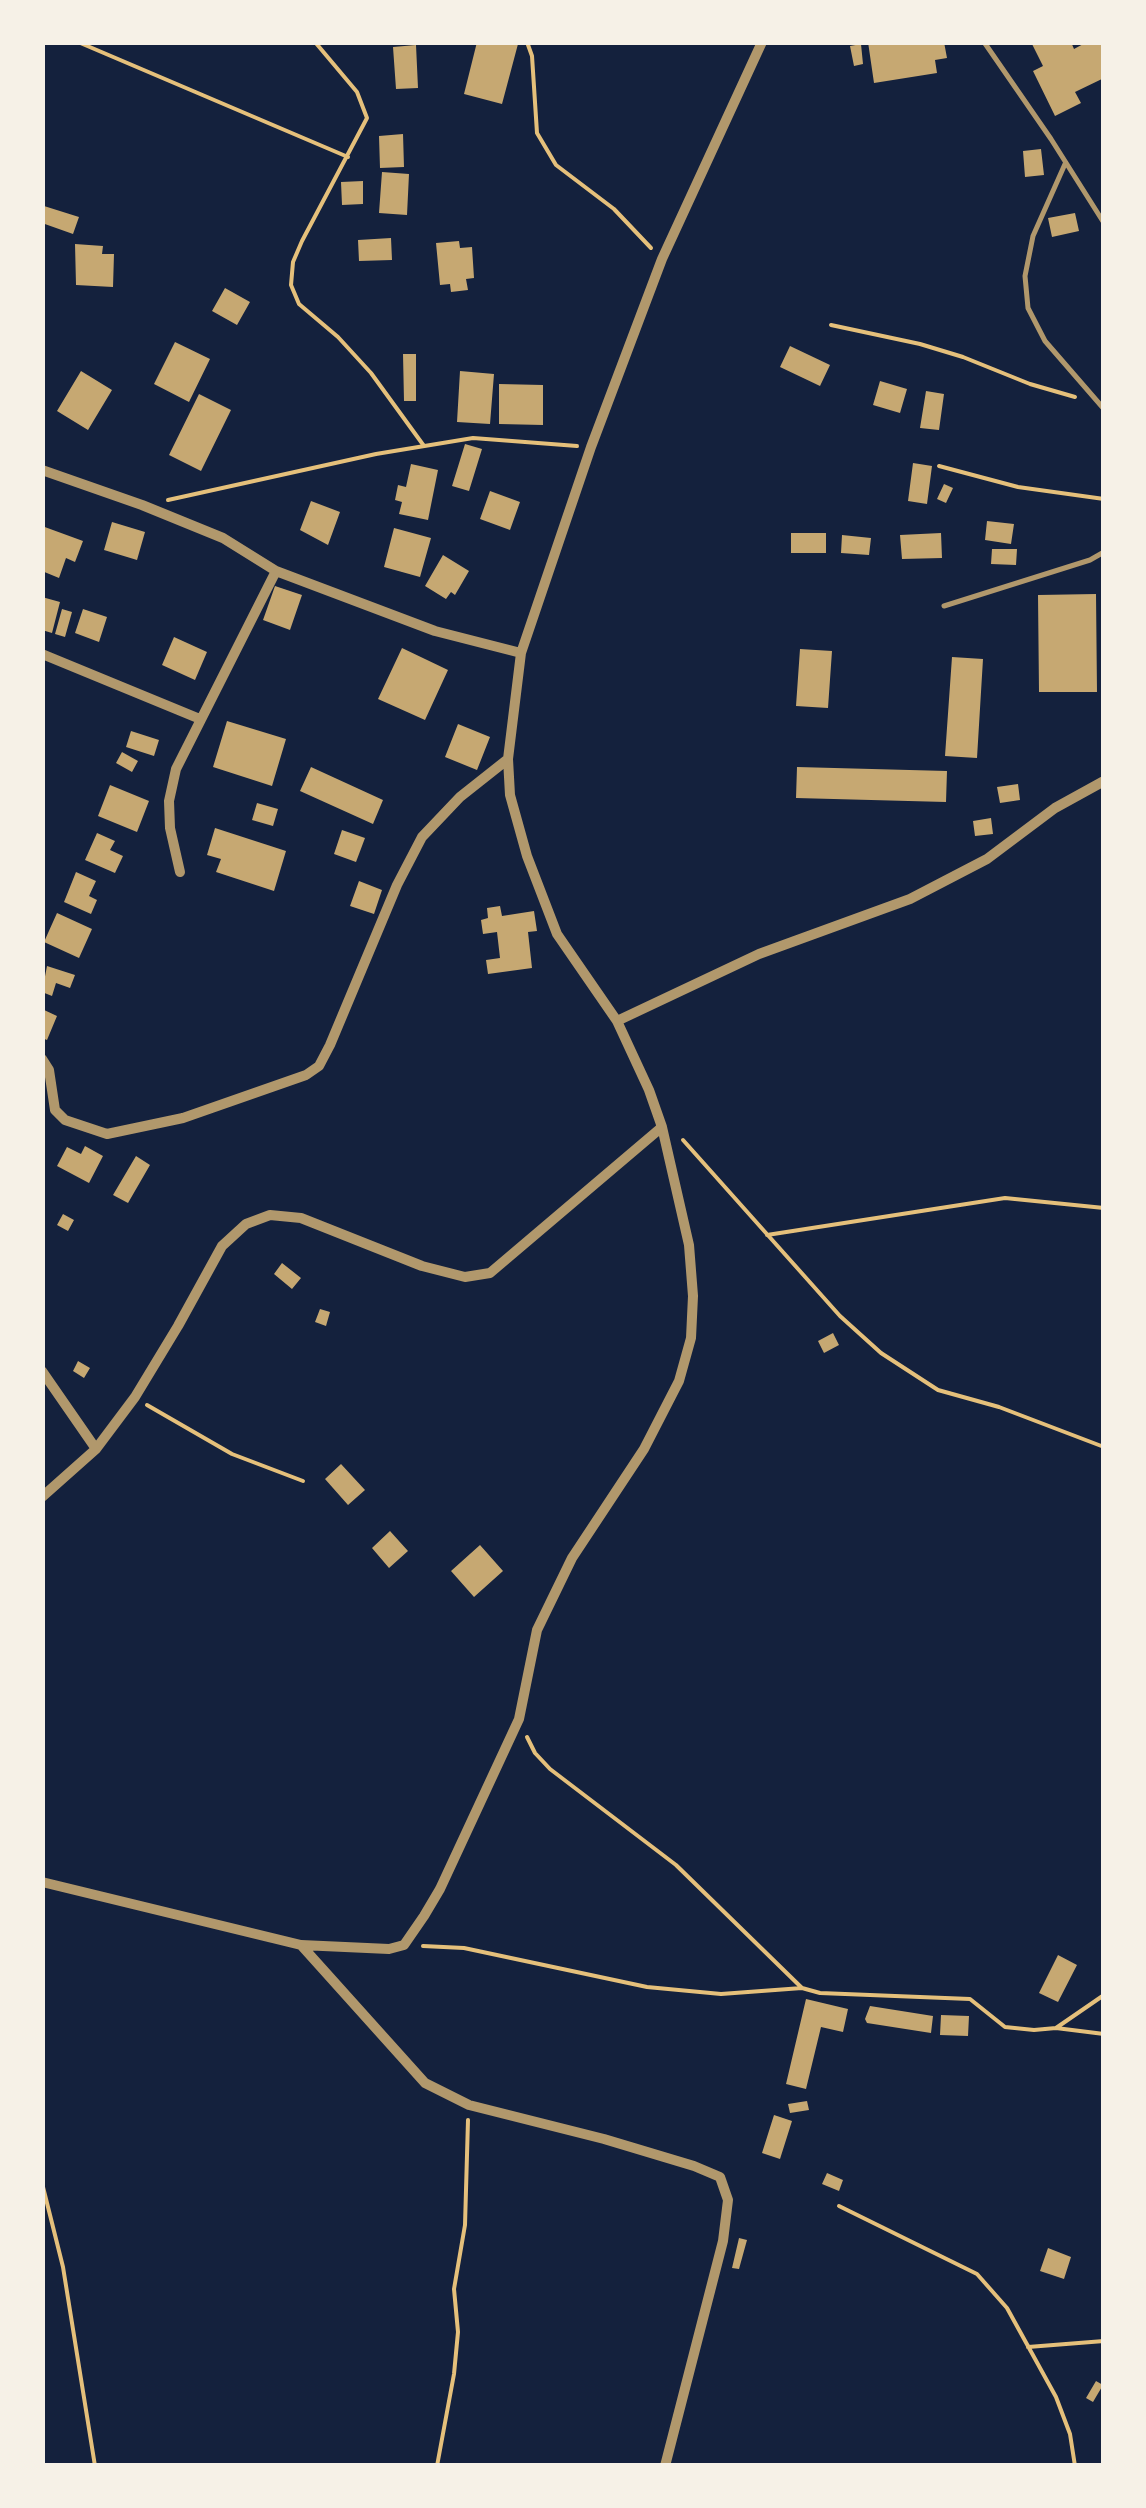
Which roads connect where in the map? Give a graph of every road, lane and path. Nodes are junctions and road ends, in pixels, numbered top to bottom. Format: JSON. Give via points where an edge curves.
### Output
{"nodes":[{"id":1,"x":78,"y":42,"type":"edge"},
{"id":2,"x":315,"y":42,"type":"edge"},
{"id":3,"x":527,"y":42,"type":"edge"},
{"id":4,"x":762,"y":42,"type":"edge"},
{"id":5,"x":984,"y":42,"type":"edge"},
{"id":6,"x":348,"y":158,"type":"junction"},
{"id":7,"x":1065,"y":164,"type":"junction"},
{"id":8,"x":1104,"y":223,"type":"edge"},
{"id":9,"x":662,"y":260,"type":"junction"},
{"id":10,"x":831,"y":325,"type":"dead end"},
{"id":11,"x":1101,"y":407,"type":"edge"},
{"id":12,"x":424,"y":446,"type":"junction"},
{"id":13,"x":592,"y":447,"type":"junction"},
{"id":14,"x":939,"y":466,"type":"dead end"},
{"id":15,"x":42,"y":470,"type":"edge"},
{"id":16,"x":1104,"y":499,"type":"edge"},
{"id":17,"x":142,"y":505,"type":"junction"},
{"id":18,"x":1104,"y":552,"type":"edge"},
{"id":19,"x":276,"y":570,"type":"junction"},
{"id":20,"x":944,"y":606,"type":"dead end"},
{"id":21,"x":522,"y":653,"type":"junction"},
{"id":22,"x":42,"y":654,"type":"edge"},
{"id":23,"x":200,"y":719,"type":"junction"},
{"id":24,"x":508,"y":759,"type":"junction"},
{"id":25,"x":1104,"y":781,"type":"edge"},
{"id":26,"x":180,"y":872,"type":"dead end"},
{"id":27,"x":617,"y":1020,"type":"junction"},
{"id":28,"x":42,"y":1059,"type":"edge"},
{"id":29,"x":662,"y":1126,"type":"junction"},
{"id":30,"x":1104,"y":1208,"type":"edge"},
{"id":31,"x":767,"y":1235,"type":"junction"},
{"id":32,"x":42,"y":1371,"type":"edge"},
{"id":33,"x":134,"y":1397,"type":"junction"},
{"id":34,"x":1104,"y":1447,"type":"edge"},
{"id":35,"x":96,"y":1449,"type":"junction"},
{"id":36,"x":303,"y":1481,"type":"dead end"},
{"id":37,"x":42,"y":1496,"type":"edge"},
{"id":38,"x":519,"y":1719,"type":"junction"},
{"id":39,"x":42,"y":1882,"type":"edge"},
{"id":40,"x":301,"y":1945,"type":"junction"},
{"id":41,"x":404,"y":1945,"type":"junction"},
{"id":42,"x":802,"y":1988,"type":"junction"},
{"id":43,"x":1104,"y":1996,"type":"edge"},
{"id":44,"x":1056,"y":2028,"type":"junction"},
{"id":45,"x":1104,"y":2034,"type":"edge"},
{"id":46,"x":469,"y":2105,"type":"junction"},
{"id":47,"x":42,"y":2183,"type":"edge"},
{"id":48,"x":839,"y":2206,"type":"dead end"},
{"id":49,"x":1104,"y":2341,"type":"edge"},
{"id":50,"x":1028,"y":2347,"type":"junction"},
{"id":51,"x":94,"y":2466,"type":"edge"},
{"id":52,"x":437,"y":2466,"type":"edge"},
{"id":53,"x":665,"y":2466,"type":"edge"},
{"id":54,"x":1075,"y":2466,"type":"edge"}],
"edges":[{"from":1,"to":6,"type":"path"},
{"from":2,"to":6,"type":"path","via":[[364,104],[367,118]]},
{"from":3,"to":9,"type":"path","via":[[537,133],[556,165],[614,209]]},
{"from":4,"to":9,"type":"street"},
{"from":5,"to":7,"type":"lane"},
{"from":6,"to":12,"type":"path","via":[[302,240],[291,285],[299,304],[371,373]]},
{"from":7,"to":8,"type":"lane"},
{"from":7,"to":11,"type":"lane","via":[[1033,236],[1028,308],[1044,341]]},
{"from":9,"to":13,"type":"street"},
{"from":10,"to":11,"type":"path","via":[[963,356]]},
{"from":12,"to":13,"type":"path","via":[[473,438]]},
{"from":12,"to":17,"type":"path"},
{"from":13,"to":21,"type":"street"},
{"from":14,"to":16,"type":"path","via":[[1018,487]]},
{"from":15,"to":17,"type":"street"},
{"from":17,"to":19,"type":"street","via":[[223,538]]},
{"from":18,"to":20,"type":"lane"},
{"from":19,"to":21,"type":"street","via":[[435,631]]},
{"from":19,"to":23,"type":"street"},
{"from":21,"to":24,"type":"street"},
{"from":22,"to":23,"type":"street"},
{"from":23,"to":26,"type":"street","via":[[169,801]]},
{"from":24,"to":27,"type":"street","via":[[514,810],[557,934]]},
{"from":24,"to":28,"type":"street","via":[[422,837],[330,1045],[306,1076],[182,1118],[108,1134],[65,1120],[56,1110]]},
{"from":25,"to":27,"type":"street","via":[[987,859],[910,898],[759,954]]},
{"from":27,"to":29,"type":"street"},
{"from":29,"to":31,"type":"path","via":[[686,1143]]},
{"from":29,"to":33,"type":"street","via":[[490,1273],[464,1277],[422,1266],[301,1218],[270,1215],[246,1224],[222,1246]]},
{"from":29,"to":38,"type":"street","via":[[689,1244],[691,1338],[679,1381],[644,1449],[572,1558],[537,1630]]},
{"from":30,"to":31,"type":"path","via":[[1005,1198]]},
{"from":31,"to":34,"type":"path","via":[[840,1316],[938,1390]]},
{"from":32,"to":35,"type":"street"},
{"from":33,"to":35,"type":"street"},
{"from":33,"to":36,"type":"path","via":[[232,1454]]},
{"from":35,"to":37,"type":"street"},
{"from":38,"to":41,"type":"street","via":[[440,1889]]},
{"from":38,"to":42,"type":"path","via":[[534,1753],[550,1769],[676,1864]]},
{"from":39,"to":40,"type":"street"},
{"from":40,"to":41,"type":"street"},
{"from":40,"to":46,"type":"street","via":[[425,2083]]},
{"from":41,"to":42,"type":"path","via":[[464,1948],[647,1986],[720,1994]]},
{"from":42,"to":44,"type":"path","via":[[970,1999],[1005,2026]]},
{"from":43,"to":44,"type":"path"},
{"from":44,"to":45,"type":"path"},
{"from":46,"to":52,"type":"path","via":[[465,2225],[454,2290],[458,2332]]},
{"from":46,"to":53,"type":"street","via":[[720,2177],[728,2200],[723,2241]]},
{"from":47,"to":51,"type":"path","via":[[63,2267]]},
{"from":48,"to":50,"type":"path","via":[[977,2274],[1007,2308]]},
{"from":49,"to":50,"type":"path"},
{"from":50,"to":54,"type":"path","via":[[1056,2396]]}]}
